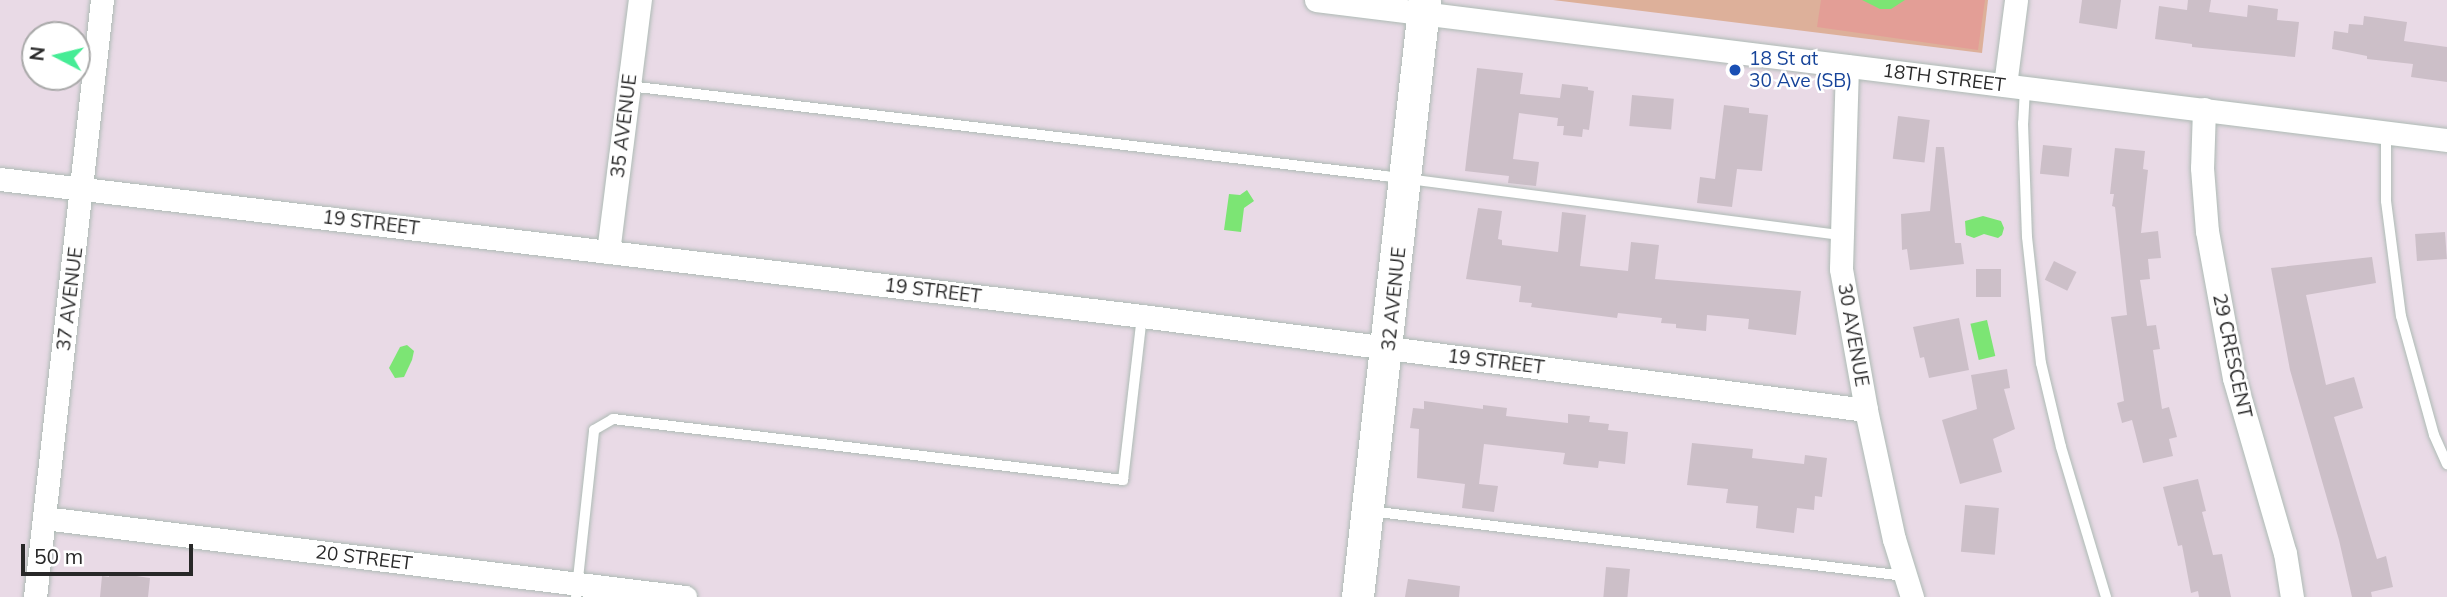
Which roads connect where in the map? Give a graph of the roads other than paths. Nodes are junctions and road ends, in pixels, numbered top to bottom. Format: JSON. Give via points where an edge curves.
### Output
{"nodes":[{"id":1,"x":102,"y":0,"type":"edge"},
{"id":2,"x":640,"y":0,"type":"edge"},
{"id":3,"x":1316,"y":0,"type":"edge"},
{"id":4,"x":2016,"y":0,"type":"edge"},
{"id":5,"x":1424,"y":7,"type":"edge"},
{"id":6,"x":1847,"y":66,"type":"junction"},
{"id":7,"x":629,"y":86,"type":"junction"},
{"id":8,"x":2015,"y":87,"type":"junction"},
{"id":9,"x":2204,"y":109,"type":"junction"},
{"id":10,"x":2386,"y":133,"type":"junction"},
{"id":11,"x":2447,"y":140,"type":"edge"},
{"id":12,"x":0,"y":179,"type":"edge"},
{"id":13,"x":1407,"y":179,"type":"junction"},
{"id":14,"x":83,"y":189,"type":"junction"},
{"id":15,"x":1841,"y":235,"type":"junction"},
{"id":16,"x":608,"y":252,"type":"junction"},
{"id":17,"x":1142,"y":316,"type":"junction"},
{"id":18,"x":1388,"y":348,"type":"junction"},
{"id":19,"x":1866,"y":410,"type":"junction"},
{"id":20,"x":2447,"y":464,"type":"edge"},
{"id":21,"x":1368,"y":511,"type":"junction"},
{"id":22,"x":44,"y":518,"type":"junction"},
{"id":23,"x":1909,"y":586,"type":"edge"},
{"id":24,"x":577,"y":590,"type":"edge"},
{"id":25,"x":35,"y":597,"type":"edge"},
{"id":26,"x":685,"y":597,"type":"edge"},
{"id":27,"x":1358,"y":597,"type":"edge"},
{"id":28,"x":2106,"y":597,"type":"edge"},
{"id":29,"x":2292,"y":597,"type":"edge"}],
"edges":[{"from":1,"to":14,"type":"street","name":"37 AVENUE"},
{"from":2,"to":7,"type":"street","name":"35 AVENUE"},
{"from":3,"to":5,"type":"street","name":"18TH STREET"},
{"from":4,"to":8,"type":"street"},
{"from":5,"to":6,"type":"street","name":"18TH STREET"},
{"from":5,"to":13,"type":"street","name":"32 AVENUE"},
{"from":6,"to":8,"type":"street","name":"18TH STREET"},
{"from":6,"to":15,"type":"street","name":"30 AVENUE"},
{"from":7,"to":13,"type":"lane"},
{"from":7,"to":16,"type":"street","name":"35 AVENUE"},
{"from":8,"to":9,"type":"street","name":"18TH STREET"},
{"from":8,"to":28,"type":"lane","via":[[2023,122],[2027,237],[2042,363],[2061,447]]},
{"from":9,"to":10,"type":"street","name":"18TH STREET"},
{"from":9,"to":29,"type":"street","name":"29 CRESCENT","via":[[2209,244],[2234,378],[2285,553]]},
{"from":10,"to":11,"type":"street","name":"18TH STREET"},
{"from":10,"to":20,"type":"lane","via":[[2386,201],[2401,316],[2434,435]]},
{"from":12,"to":14,"type":"street","name":"19 STREET"},
{"from":13,"to":15,"type":"lane"},
{"from":13,"to":18,"type":"street","name":"32 AVENUE"},
{"from":14,"to":16,"type":"street","name":"19 STREET"},
{"from":14,"to":22,"type":"street","name":"37 AVENUE"},
{"from":15,"to":19,"type":"street","name":"30 AVENUE","via":[[1841,269]]},
{"from":16,"to":17,"type":"street","name":"19 STREET"},
{"from":17,"to":18,"type":"street","name":"19 STREET"},
{"from":17,"to":24,"type":"lane","via":[[1123,480],[613,419],[594,430]]},
{"from":18,"to":19,"type":"street","name":"19 STREET"},
{"from":18,"to":21,"type":"street","name":"32 AVENUE"},
{"from":19,"to":23,"type":"street","name":"30 AVENUE"},
{"from":21,"to":23,"type":"lane"},
{"from":21,"to":27,"type":"street","name":"32 AVENUE"},
{"from":22,"to":24,"type":"street","name":"20 STREET"},
{"from":22,"to":25,"type":"street","name":"37 AVENUE"},
{"from":24,"to":26,"type":"street","name":"20 STREET"}]}
